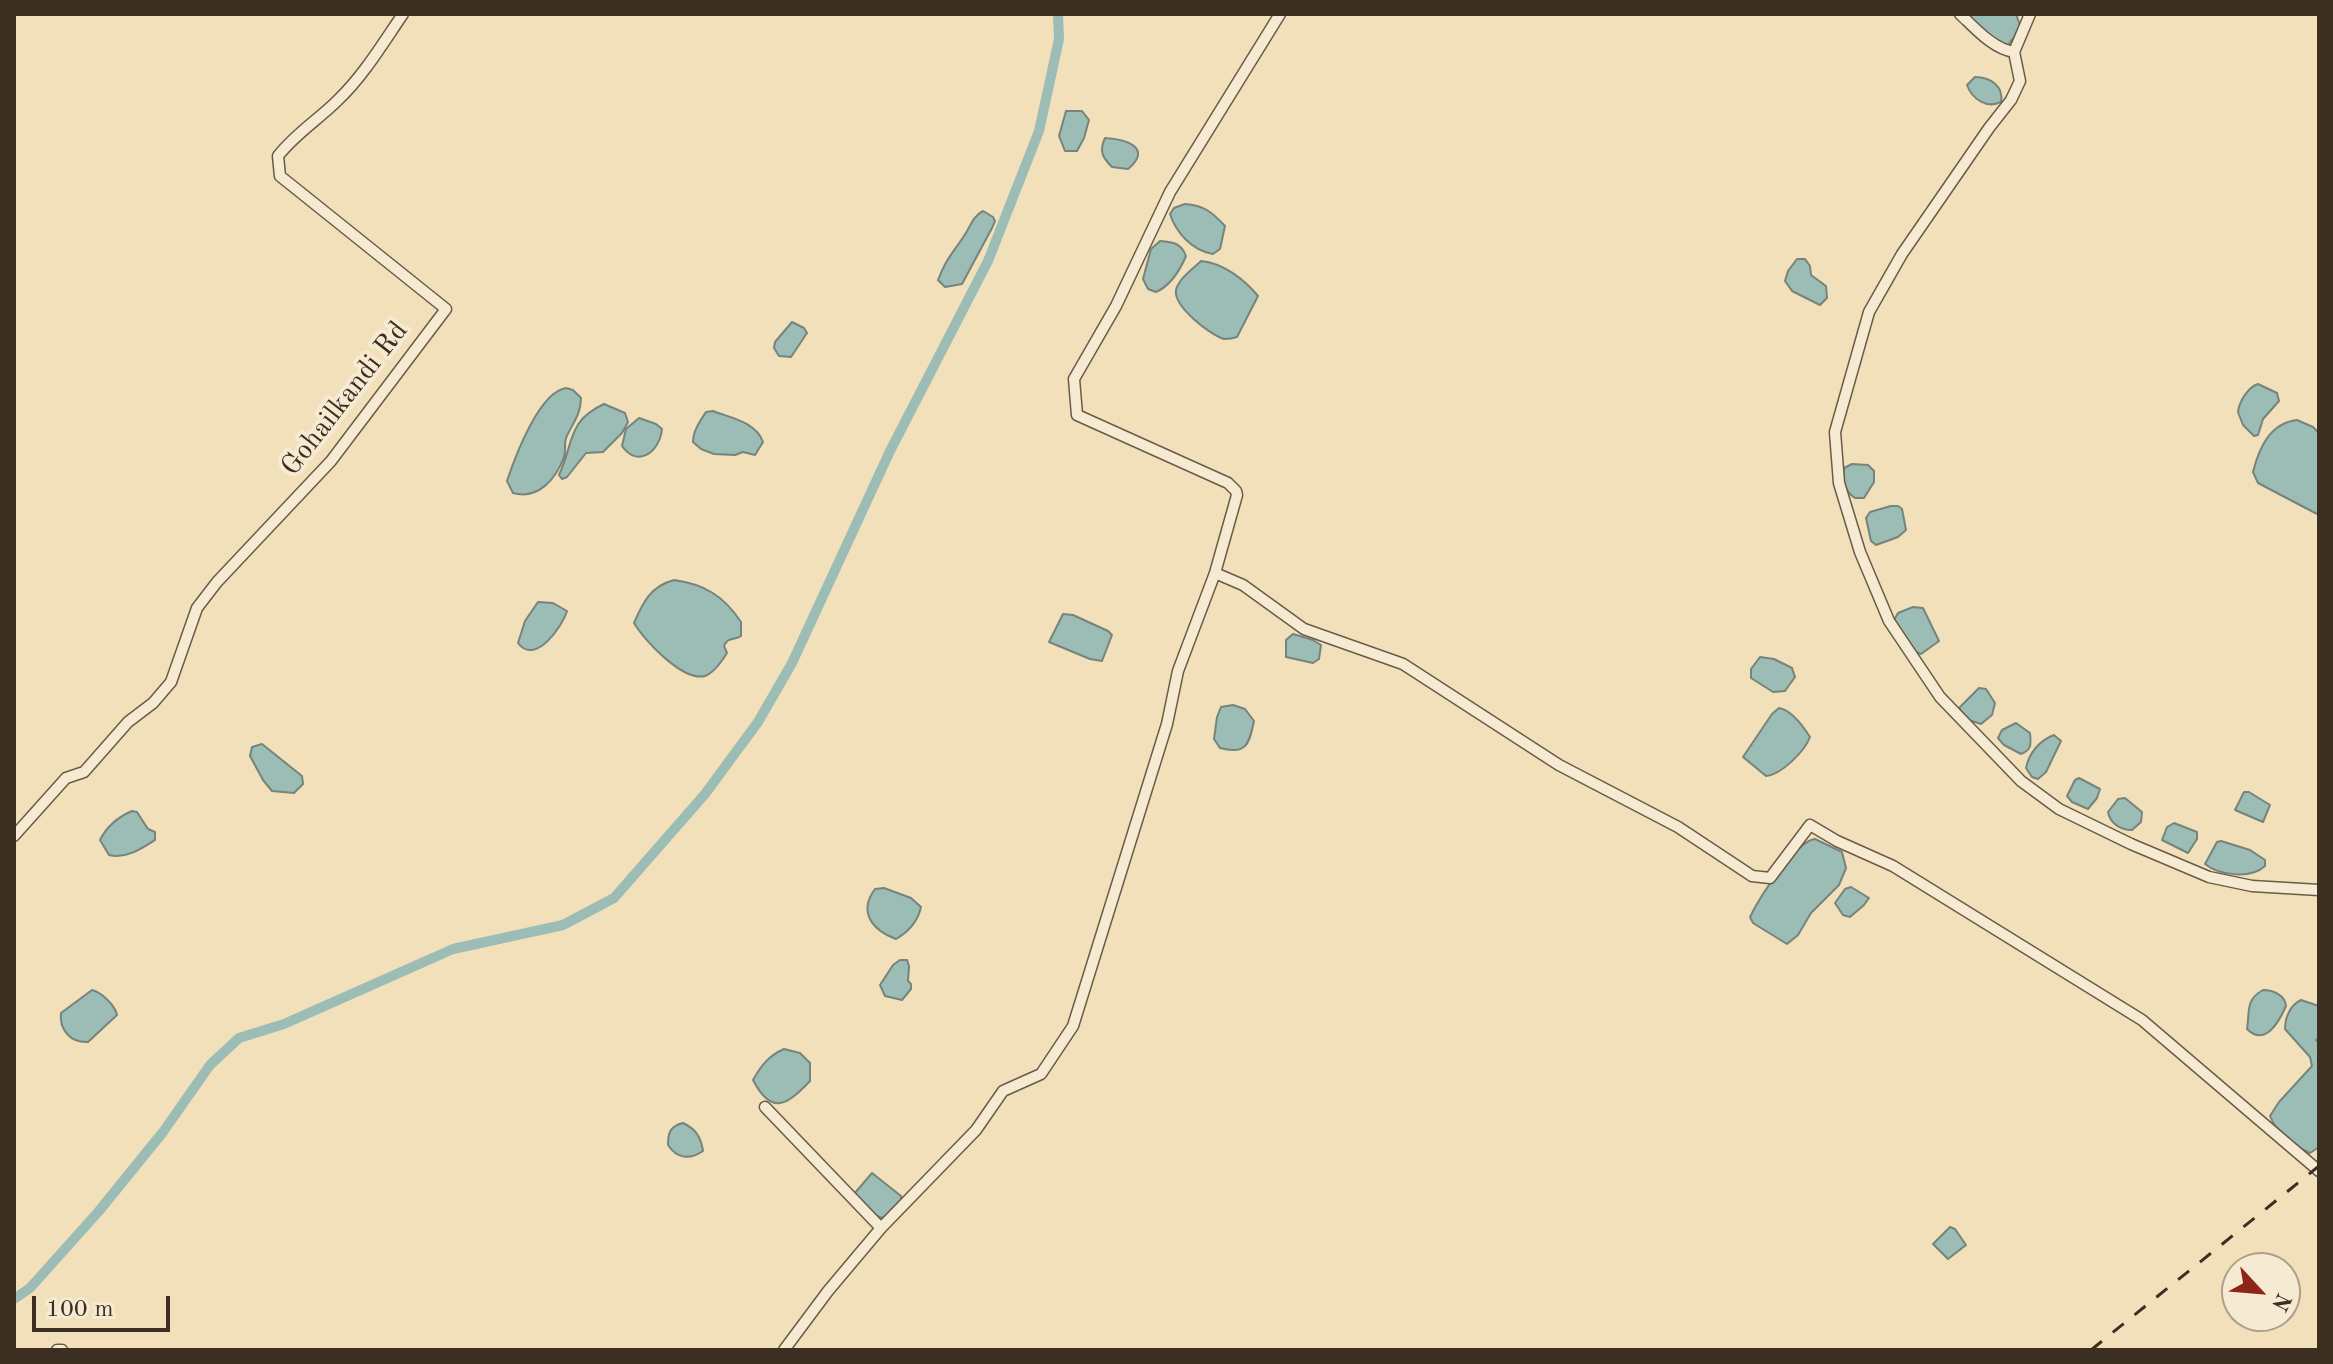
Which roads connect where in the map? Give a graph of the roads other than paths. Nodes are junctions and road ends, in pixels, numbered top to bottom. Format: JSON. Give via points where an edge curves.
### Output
{"nodes":[{"id":1,"x":403,"y":14,"type":"edge"},
{"id":2,"x":1280,"y":14,"type":"edge"},
{"id":3,"x":1960,"y":14,"type":"edge"},
{"id":4,"x":2030,"y":14,"type":"edge"},
{"id":5,"x":2014,"y":52,"type":"junction"},
{"id":6,"x":1215,"y":573,"type":"junction"},
{"id":7,"x":14,"y":836,"type":"edge"},
{"id":8,"x":2319,"y":890,"type":"edge"},
{"id":9,"x":765,"y":1107,"type":"dead end"},
{"id":10,"x":2319,"y":1171,"type":"edge"},
{"id":11,"x":881,"y":1228,"type":"junction"},
{"id":12,"x":784,"y":1350,"type":"edge"}],
"edges":[{"from":1,"to":7,"type":"street","name":"Gohailkandi Rd","via":[[361,75],[278,156],[280,176],[446,309],[331,461],[197,608],[171,682],[84,772],[66,778]]},
{"from":2,"to":6,"type":"street","via":[[1170,192],[1116,306],[1074,379],[1077,415],[1236,491]]},
{"from":3,"to":5,"type":"street","via":[[2005,51]]},
{"from":4,"to":5,"type":"street"},
{"from":5,"to":8,"type":"street","via":[[2020,81],[2011,100],[1902,254],[1869,312],[1860,340],[1835,432],[1839,483],[1860,552],[1889,621],[1940,697],[2004,765],[2059,809],[2209,877]]},
{"from":6,"to":10,"type":"street","via":[[1243,585],[1304,629],[1403,664],[1559,765],[1678,827],[1752,876],[1770,878],[1810,825],[1893,866],[2142,1020]]},
{"from":6,"to":11,"type":"street","via":[[1178,671],[1167,724],[1073,1026],[1041,1074],[1003,1091],[976,1130]]},
{"from":9,"to":11,"type":"street"},
{"from":11,"to":12,"type":"street"}]}
